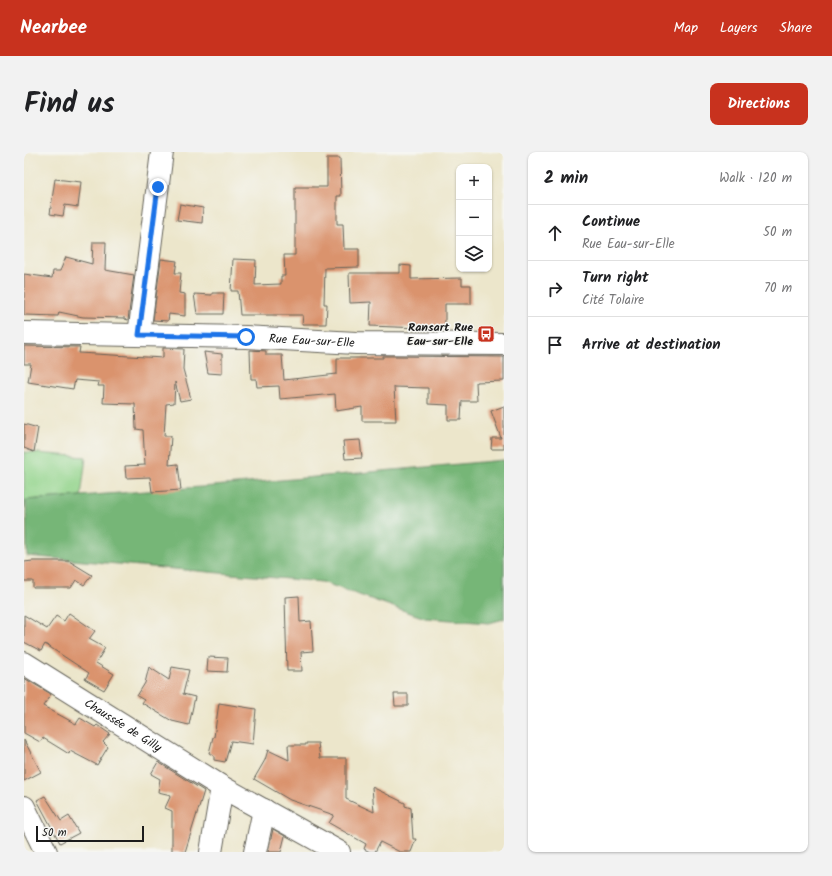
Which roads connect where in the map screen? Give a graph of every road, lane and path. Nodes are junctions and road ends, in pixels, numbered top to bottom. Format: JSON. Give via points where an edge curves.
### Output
{"nodes":[{"id":1,"x":162,"y":152,"type":"edge"},
{"id":2,"x":24,"y":333,"type":"edge"},
{"id":3,"x":139,"y":335,"type":"junction"},
{"id":4,"x":504,"y":344,"type":"edge"},
{"id":5,"x":24,"y":663,"type":"edge"},
{"id":6,"x":222,"y":787,"type":"junction"},
{"id":7,"x":24,"y":807,"type":"edge"},
{"id":8,"x":264,"y":810,"type":"junction"},
{"id":9,"x":30,"y":834,"type":"edge"},
{"id":10,"x":328,"y":849,"type":"edge"},
{"id":11,"x":46,"y":852,"type":"edge"},
{"id":12,"x":211,"y":852,"type":"edge"},
{"id":13,"x":256,"y":852,"type":"edge"}],
"edges":[{"from":1,"to":3,"type":"street"},
{"from":2,"to":3,"type":"street","name":"Rue Eau-sur-Elle"},
{"from":3,"to":4,"type":"street","name":"Rue Eau-sur-Elle","via":[[356,343]]},
{"from":5,"to":6,"type":"street","name":"Chaussée de Gilly"},
{"from":6,"to":8,"type":"street","name":"Chaussée de Gilly"},
{"from":6,"to":12,"type":"street"},
{"from":7,"to":9,"type":"street"},
{"from":8,"to":10,"type":"street","name":"Chaussée de Gilly"},
{"from":8,"to":13,"type":"street"},
{"from":9,"to":11,"type":"street"}]}
